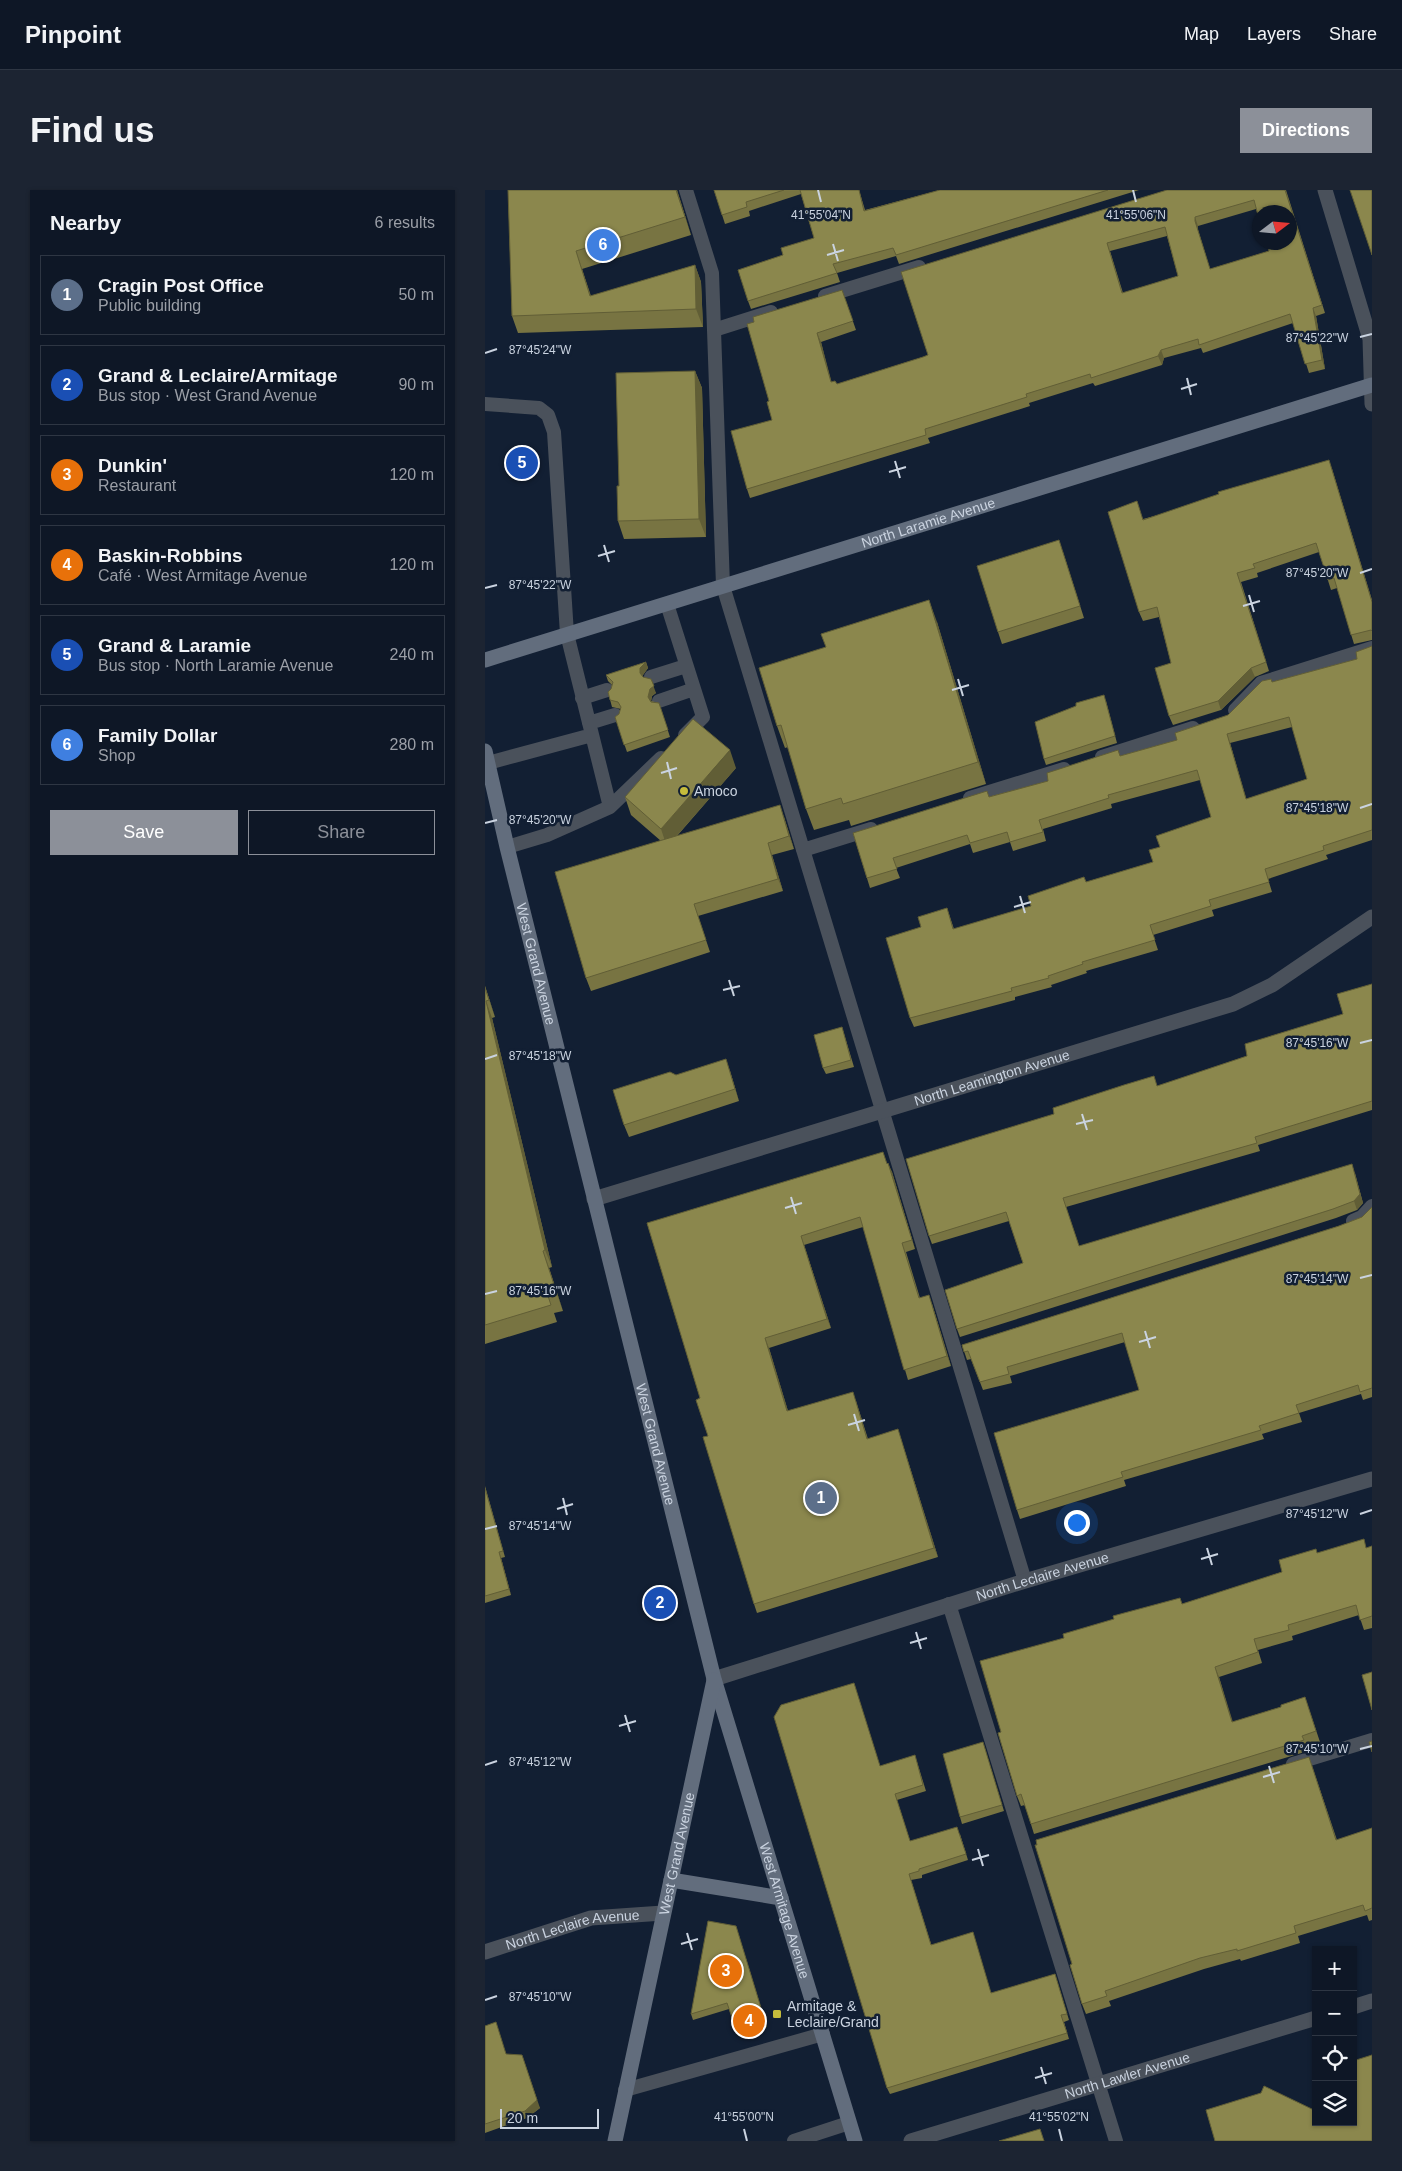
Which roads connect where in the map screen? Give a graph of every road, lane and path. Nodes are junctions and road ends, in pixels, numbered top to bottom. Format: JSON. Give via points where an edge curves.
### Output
{"nodes":[{"id":1,"x":685,"y":190,"type":"edge"},
{"id":2,"x":1325,"y":190,"type":"edge"},
{"id":3,"x":932,"y":263,"type":"edge"},
{"id":4,"x":809,"y":301,"type":"edge"},
{"id":5,"x":781,"y":309,"type":"edge"},
{"id":6,"x":714,"y":330,"type":"junction"},
{"id":7,"x":1371,"y":385,"type":"edge"},
{"id":8,"x":485,"y":404,"type":"edge"},
{"id":9,"x":1372,"y":404,"type":"edge"},
{"id":10,"x":723,"y":586,"type":"junction"},
{"id":11,"x":667,"y":604,"type":"junction"},
{"id":12,"x":567,"y":634,"type":"junction"},
{"id":13,"x":1372,"y":648,"type":"edge"},
{"id":14,"x":485,"y":660,"type":"edge"},
{"id":15,"x":686,"y":666,"type":"junction"},
{"id":16,"x":651,"y":677,"type":"edge"},
{"id":17,"x":607,"y":690,"type":"edge"},
{"id":18,"x":695,"y":690,"type":"junction"},
{"id":19,"x":582,"y":698,"type":"junction"},
{"id":20,"x":659,"y":701,"type":"edge"},
{"id":21,"x":615,"y":715,"type":"edge"},
{"id":22,"x":1226,"y":718,"type":"edge"},
{"id":23,"x":1207,"y":724,"type":"edge"},
{"id":24,"x":590,"y":729,"type":"junction"},
{"id":25,"x":486,"y":757,"type":"edge"},
{"id":26,"x":954,"y":803,"type":"edge"},
{"id":27,"x":610,"y":807,"type":"junction"},
{"id":28,"x":888,"y":823,"type":"edge"},
{"id":29,"x":507,"y":848,"type":"junction"},
{"id":30,"x":803,"y":850,"type":"junction"},
{"id":31,"x":1372,"y":917,"type":"edge"},
{"id":32,"x":882,"y":1111,"type":"junction"},
{"id":33,"x":594,"y":1199,"type":"junction"},
{"id":34,"x":1372,"y":1206,"type":"edge"},
{"id":35,"x":1339,"y":1226,"type":"edge"},
{"id":36,"x":1372,"y":1479,"type":"edge"},
{"id":37,"x":1025,"y":1581,"type":"junction"},
{"id":38,"x":949,"y":1604,"type":"junction"},
{"id":39,"x":714,"y":1679,"type":"junction"},
{"id":40,"x":1372,"y":1740,"type":"edge"},
{"id":41,"x":1278,"y":1768,"type":"edge"},
{"id":42,"x":671,"y":1880,"type":"junction"},
{"id":43,"x":781,"y":1898,"type":"junction"},
{"id":44,"x":663,"y":1913,"type":"junction"},
{"id":45,"x":485,"y":1952,"type":"edge"},
{"id":46,"x":1372,"y":2001,"type":"edge"},
{"id":47,"x":1357,"y":2006,"type":"edge"},
{"id":48,"x":1312,"y":2019,"type":"edge"},
{"id":49,"x":823,"y":2034,"type":"junction"},
{"id":50,"x":1099,"y":2083,"type":"junction"},
{"id":51,"x":625,"y":2090,"type":"junction"},
{"id":52,"x":849,"y":2123,"type":"junction"},
{"id":53,"x":615,"y":2141,"type":"edge"},
{"id":54,"x":794,"y":2141,"type":"edge"},
{"id":55,"x":855,"y":2141,"type":"edge"},
{"id":56,"x":911,"y":2141,"type":"edge"},
{"id":57,"x":1116,"y":2141,"type":"edge"}],
"edges":[{"from":1,"to":6,"type":"lane","via":[[712,274]]},
{"from":2,"to":7,"type":"street","via":[[1370,339]]},
{"from":3,"to":4,"type":"lane"},
{"from":5,"to":6,"type":"lane"},
{"from":6,"to":10,"type":"lane"},
{"from":7,"to":9,"type":"street"},
{"from":7,"to":10,"type":"main road","name":"North Laramie Avenue"},
{"from":8,"to":12,"type":"lane","via":[[539,408],[548,415],[554,432]]},
{"from":10,"to":11,"type":"main road","name":"North Laramie Avenue"},
{"from":10,"to":30,"type":"lane"},
{"from":11,"to":12,"type":"main road","name":"North Laramie Avenue"},
{"from":11,"to":15,"type":"lane"},
{"from":12,"to":14,"type":"main road","name":"North Laramie Avenue"},
{"from":12,"to":19,"type":"lane"},
{"from":13,"to":22,"type":"lane","via":[[1261,682]]},
{"from":15,"to":16,"type":"lane"},
{"from":15,"to":18,"type":"lane"},
{"from":17,"to":19,"type":"lane"},
{"from":18,"to":20,"type":"lane"},
{"from":18,"to":27,"type":"lane","via":[[703,717]]},
{"from":19,"to":24,"type":"lane"},
{"from":21,"to":24,"type":"lane"},
{"from":23,"to":26,"type":"lane"},
{"from":24,"to":25,"type":"lane"},
{"from":24,"to":27,"type":"lane"},
{"from":25,"to":29,"type":"main road","name":"West Grand Avenue"},
{"from":27,"to":29,"type":"lane","via":[[547,835]]},
{"from":28,"to":30,"type":"lane"},
{"from":29,"to":33,"type":"main road","name":"West Grand Avenue"},
{"from":30,"to":32,"type":"lane"},
{"from":31,"to":32,"type":"street","name":"North Leamington Avenue","via":[[1272,986],[1233,1004]]},
{"from":32,"to":33,"type":"street","name":"North Leamington Avenue"},
{"from":32,"to":37,"type":"lane","via":[[959,1347]]},
{"from":33,"to":39,"type":"main road","name":"West Grand Avenue"},
{"from":34,"to":35,"type":"lane","via":[[1362,1217]]},
{"from":36,"to":37,"type":"street","name":"North Leclaire Avenue"},
{"from":37,"to":38,"type":"street","name":"North Leclaire Avenue"},
{"from":38,"to":39,"type":"street","name":"North Leclaire Avenue"},
{"from":38,"to":50,"type":"lane","via":[[1030,1844]]},
{"from":39,"to":42,"type":"main road","name":"West Grand Avenue"},
{"from":39,"to":43,"type":"main road","name":"West Armitage Avenue"},
{"from":40,"to":41,"type":"lane"},
{"from":42,"to":43,"type":"main road"},
{"from":42,"to":44,"type":"main road","name":"West Grand Avenue"},
{"from":43,"to":49,"type":"main road","name":"West Armitage Avenue"},
{"from":44,"to":45,"type":"street","name":"North Leclaire Avenue","via":[[591,1918]]},
{"from":44,"to":51,"type":"main road","name":"West Grand Avenue"},
{"from":46,"to":47,"type":"street"},
{"from":48,"to":50,"type":"street","name":"North Lawler Avenue"},
{"from":49,"to":51,"type":"lane"},
{"from":49,"to":52,"type":"main road","name":"West Armitage Avenue"},
{"from":50,"to":56,"type":"street","name":"North Lawler Avenue"},
{"from":50,"to":57,"type":"lane"},
{"from":51,"to":53,"type":"main road","name":"West Grand Avenue"},
{"from":52,"to":54,"type":"lane"},
{"from":52,"to":55,"type":"main road","name":"West Armitage Avenue"}]}
